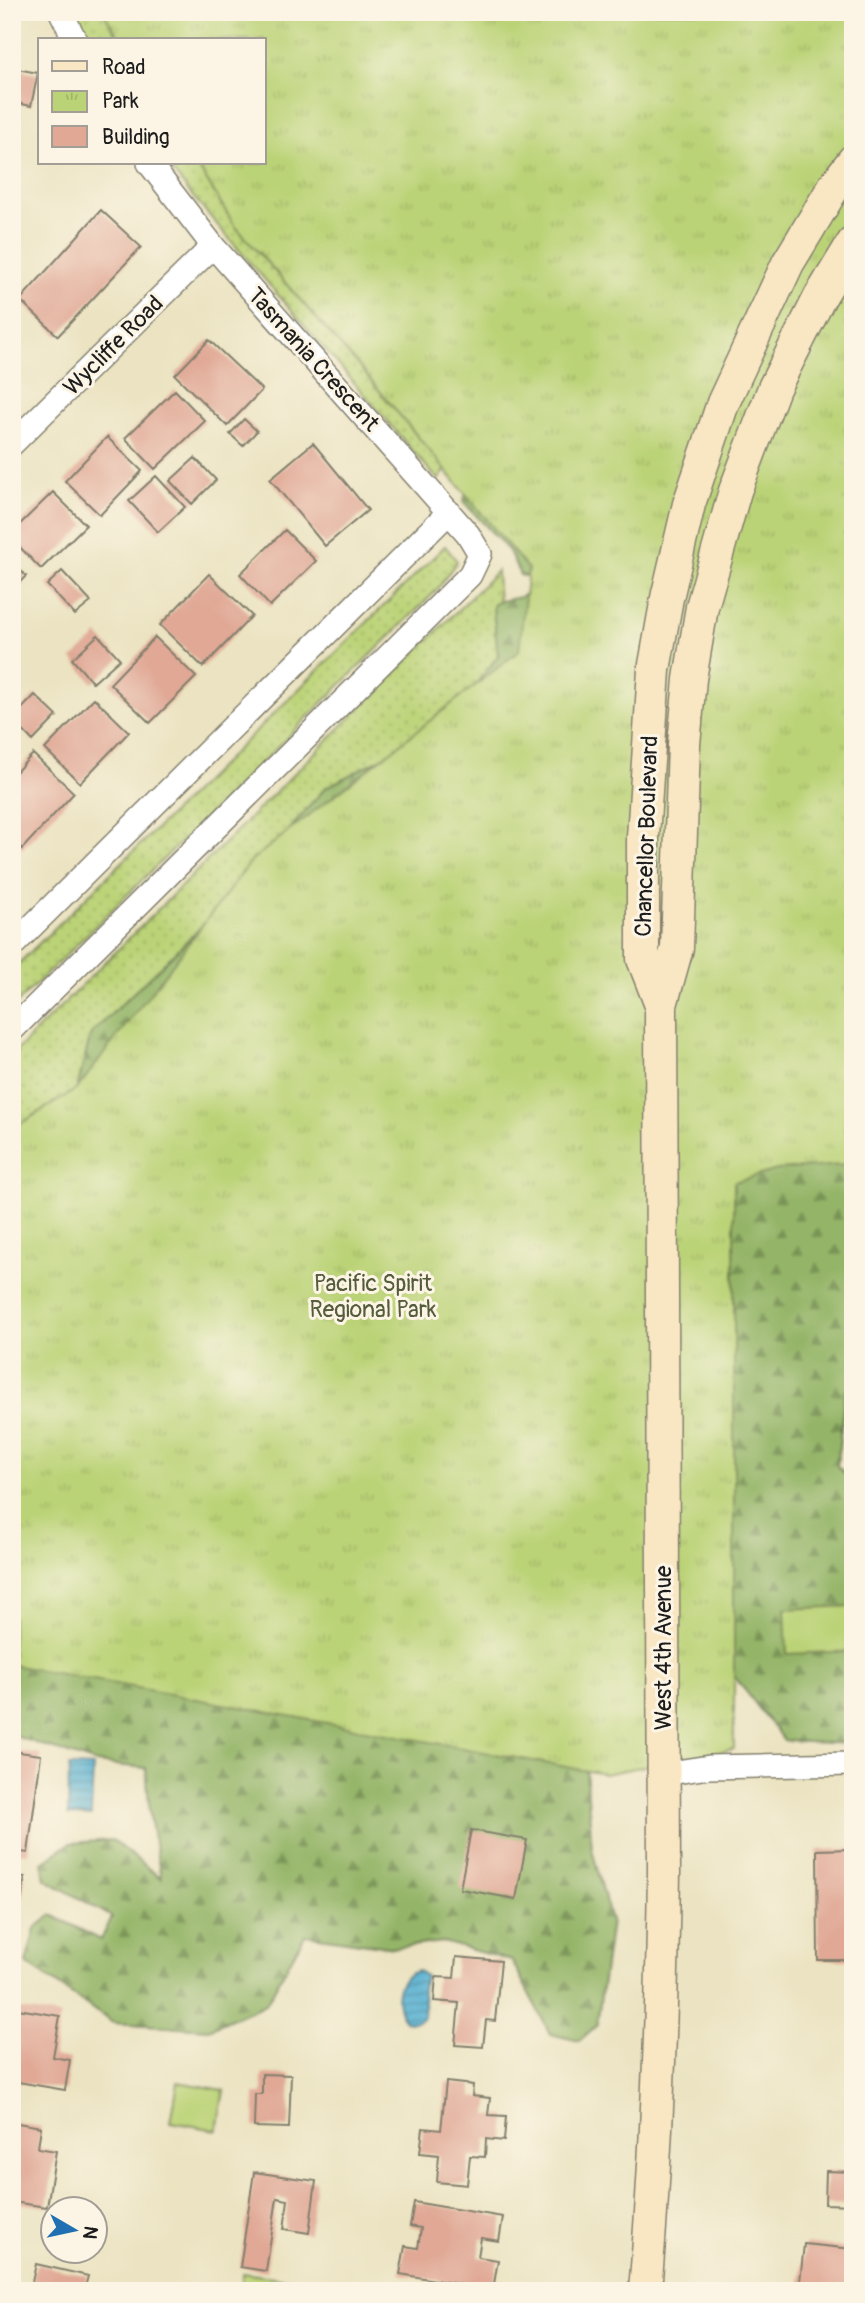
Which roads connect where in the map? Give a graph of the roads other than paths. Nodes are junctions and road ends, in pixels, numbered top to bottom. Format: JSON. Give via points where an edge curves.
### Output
{"nodes":[{"id":1,"x":61,"y":12,"type":"edge"},
{"id":2,"x":74,"y":38,"type":"edge"},
{"id":3,"x":853,"y":161,"type":"edge"},
{"id":4,"x":150,"y":164,"type":"edge"},
{"id":5,"x":853,"y":243,"type":"edge"},
{"id":6,"x":213,"y":246,"type":"junction"},
{"id":7,"x":12,"y":444,"type":"edge"},
{"id":8,"x":449,"y":512,"type":"junction"},
{"id":9,"x":12,"y":946,"type":"edge"},
{"id":10,"x":661,"y":1005,"type":"junction"},
{"id":11,"x":12,"y":1030,"type":"edge"},
{"id":12,"x":853,"y":1764,"type":"edge"},
{"id":13,"x":663,"y":1774,"type":"junction"},
{"id":14,"x":645,"y":2291,"type":"edge"}],
"edges":[{"from":1,"to":2,"type":"street"},
{"from":3,"to":10,"type":"main road","name":"Chancellor Boulevard","via":[[788,263],[723,403],[689,504],[667,598],[654,670],[643,837],[643,959]]},
{"from":4,"to":6,"type":"street","name":"Tasmania Crescent"},
{"from":5,"to":10,"type":"main road","name":"Chancellor Boulevard","via":[[774,388],[735,491],[702,607],[684,744],[677,948]]},
{"from":6,"to":7,"type":"street","name":"Wycliffe Road"},
{"from":6,"to":8,"type":"street","name":"Tasmania Crescent"},
{"from":8,"to":9,"type":"street"},
{"from":8,"to":11,"type":"street","name":"Tasmania Crescent","via":[[480,554],[470,575]]},
{"from":10,"to":13,"type":"main road","name":"West 4th Avenue"},
{"from":12,"to":13,"type":"street","via":[[709,1767]]},
{"from":13,"to":14,"type":"main road","name":"West 4th Avenue","via":[[662,1963]]}]}
